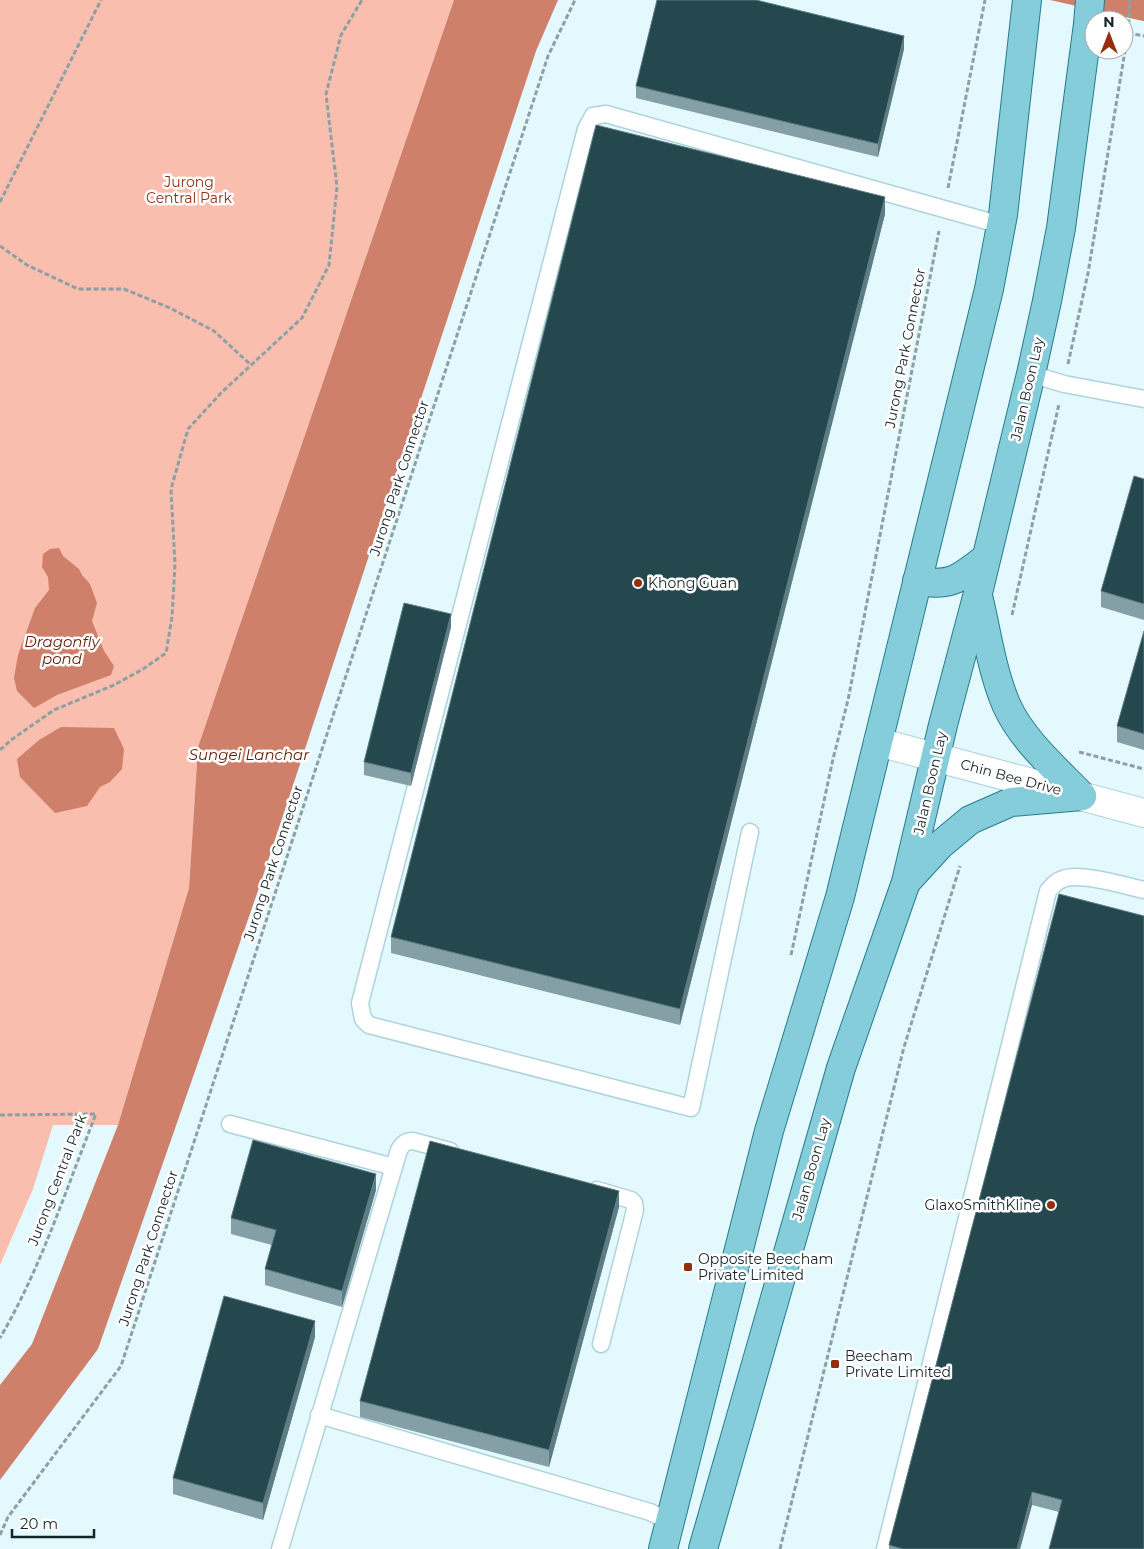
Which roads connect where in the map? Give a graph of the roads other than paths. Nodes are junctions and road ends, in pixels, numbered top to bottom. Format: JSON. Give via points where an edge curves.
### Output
{"nodes":[{"id":1,"x":1027,"y":0,"type":"edge"},
{"id":2,"x":1090,"y":7,"type":"edge"},
{"id":3,"x":1001,"y":225,"type":"junction"},
{"id":4,"x":1031,"y":374,"type":"junction"},
{"id":5,"x":1144,"y":398,"type":"edge"},
{"id":6,"x":986,"y":558,"type":"junction"},
{"id":7,"x":917,"y":581,"type":"junction"},
{"id":8,"x":978,"y":593,"type":"junction"},
{"id":9,"x":878,"y":742,"type":"junction"},
{"id":10,"x":936,"y":758,"type":"junction"},
{"id":11,"x":1082,"y":796,"type":"junction"},
{"id":12,"x":1144,"y":813,"type":"edge"},
{"id":13,"x":750,"y":832,"type":"dead end"},
{"id":14,"x":906,"y":882,"type":"junction"},
{"id":15,"x":1144,"y":890,"type":"edge"},
{"id":16,"x":230,"y":1124,"type":"dead end"},
{"id":17,"x":461,"y":1154,"type":"edge"},
{"id":18,"x":394,"y":1167,"type":"junction"},
{"id":19,"x":585,"y":1187,"type":"edge"},
{"id":20,"x":601,"y":1344,"type":"dead end"},
{"id":21,"x":320,"y":1415,"type":"junction"},
{"id":22,"x":670,"y":1522,"type":"junction"},
{"id":23,"x":280,"y":1549,"type":"edge"},
{"id":24,"x":663,"y":1549,"type":"edge"},
{"id":25,"x":702,"y":1549,"type":"edge"},
{"id":26,"x":885,"y":1549,"type":"edge"}],
"edges":[{"from":1,"to":3,"type":"main road"},
{"from":2,"to":4,"type":"main road","name":"Jalan Boon Lay","via":[[1061,228]]},
{"from":3,"to":7,"type":"main road","via":[[989,289]]},
{"from":3,"to":13,"type":"lane","via":[[606,114],[593,116],[586,129],[360,1003],[363,1019],[369,1025],[690,1108]]},
{"from":4,"to":5,"type":"lane","via":[[1064,384]]},
{"from":4,"to":6,"type":"main road","name":"Jalan Boon Lay"},
{"from":6,"to":7,"type":"main road","via":[[959,578],[944,584]]},
{"from":6,"to":8,"type":"main road","name":"Jalan Boon Lay"},
{"from":7,"to":9,"type":"main road"},
{"from":8,"to":10,"type":"main road","name":"Jalan Boon Lay"},
{"from":8,"to":11,"type":"main road","via":[[1006,705],[1030,742]]},
{"from":9,"to":10,"type":"street","name":"Chin Bee Drive"},
{"from":9,"to":22,"type":"main road","via":[[840,897],[769,1131]]},
{"from":10,"to":11,"type":"street","name":"Chin Bee Drive"},
{"from":10,"to":14,"type":"main road","name":"Jalan Boon Lay"},
{"from":11,"to":12,"type":"street","name":"Chin Bee Drive"},
{"from":11,"to":14,"type":"main road","via":[[1011,802],[970,820],[940,845]]},
{"from":14,"to":25,"type":"main road","name":"Jalan Boon Lay","via":[[841,1068]]},
{"from":15,"to":26,"type":"lane","via":[[1075,876],[1063,878],[1048,891]]},
{"from":16,"to":18,"type":"lane"},
{"from":17,"to":18,"type":"lane","via":[[407,1141],[399,1150]]},
{"from":18,"to":21,"type":"lane"},
{"from":19,"to":20,"type":"lane","via":[[631,1200],[635,1210]]},
{"from":21,"to":22,"type":"lane","via":[[650,1512]]},
{"from":21,"to":23,"type":"lane"},
{"from":22,"to":24,"type":"main road"}]}
